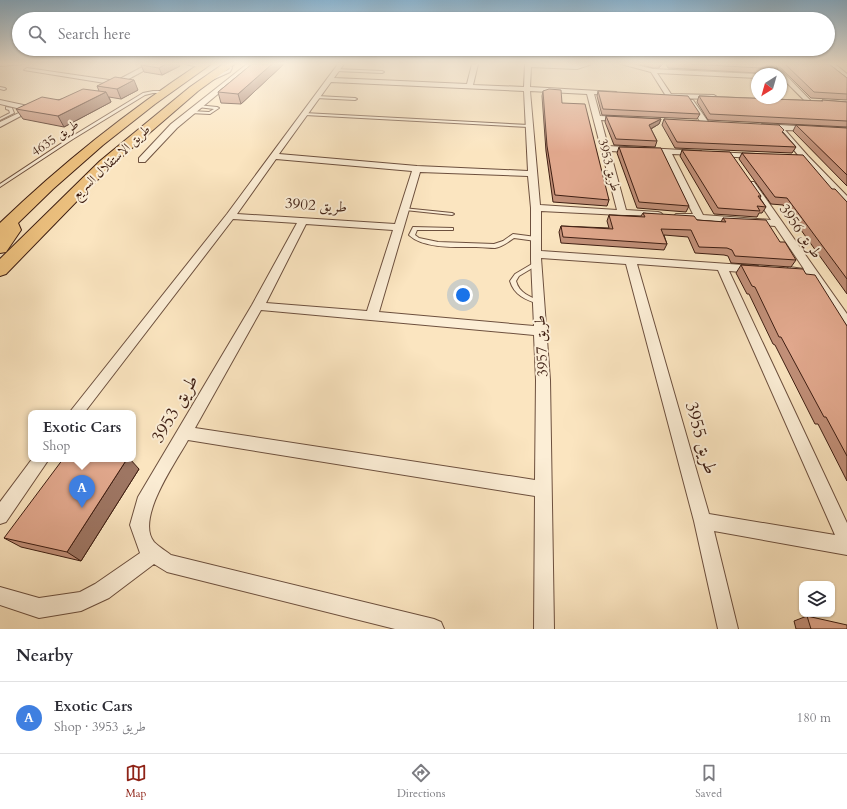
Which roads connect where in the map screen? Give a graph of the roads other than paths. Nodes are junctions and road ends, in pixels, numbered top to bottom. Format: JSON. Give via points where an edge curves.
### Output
{"nodes":[{"id":1,"x":147,"y":93,"type":"edge"},
{"id":2,"x":163,"y":93,"type":"edge"},
{"id":3,"x":191,"y":93,"type":"edge"},
{"id":4,"x":214,"y":93,"type":"edge"},
{"id":5,"x":320,"y":93,"type":"edge"},
{"id":6,"x":527,"y":93,"type":"edge"},
{"id":7,"x":590,"y":93,"type":"edge"},
{"id":8,"x":611,"y":93,"type":"edge"},
{"id":9,"x":800,"y":93,"type":"edge"},
{"id":10,"x":621,"y":94,"type":"edge"},
{"id":11,"x":660,"y":95,"type":"edge"},
{"id":12,"x":668,"y":95,"type":"joint"},
{"id":13,"x":688,"y":96,"type":"junction"},
{"id":14,"x":317,"y":97,"type":"junction"},
{"id":15,"x":718,"y":97,"type":"edge"},
{"id":16,"x":355,"y":99,"type":"dead end"},
{"id":17,"x":793,"y":100,"type":"edge"},
{"id":18,"x":808,"y":101,"type":"junction"},
{"id":19,"x":816,"y":101,"type":"edge"},
{"id":20,"x":1,"y":106,"type":"edge"},
{"id":21,"x":198,"y":106,"type":"junction"},
{"id":22,"x":10,"y":107,"type":"junction"},
{"id":23,"x":191,"y":112,"type":"junction"},
{"id":24,"x":304,"y":114,"type":"junction"},
{"id":25,"x":596,"y":118,"type":"junction"},
{"id":26,"x":0,"y":119,"type":"edge"},
{"id":27,"x":627,"y":119,"type":"edge"},
{"id":28,"x":705,"y":123,"type":"edge"},
{"id":29,"x":0,"y":125,"type":"edge"},
{"id":30,"x":529,"y":125,"type":"junction"},
{"id":31,"x":757,"y":126,"type":"edge"},
{"id":32,"x":779,"y":127,"type":"junction"},
{"id":33,"x":817,"y":129,"type":"edge"},
{"id":34,"x":604,"y":148,"type":"junction"},
{"id":35,"x":666,"y":151,"type":"junction"},
{"id":36,"x":731,"y":155,"type":"junction"},
{"id":37,"x":272,"y":156,"type":"junction"},
{"id":38,"x":768,"y":156,"type":"edge"},
{"id":39,"x":790,"y":157,"type":"edge"},
{"id":40,"x":805,"y":158,"type":"junction"},
{"id":41,"x":142,"y":160,"type":"dead end"},
{"id":42,"x":417,"y":168,"type":"junction"},
{"id":43,"x":532,"y":174,"type":"junction"},
{"id":44,"x":0,"y":186,"type":"edge"},
{"id":45,"x":847,"y":201,"type":"edge"},
{"id":46,"x":536,"y":208,"type":"junction"},
{"id":47,"x":404,"y":209,"type":"junction"},
{"id":48,"x":622,"y":212,"type":"junction"},
{"id":49,"x":452,"y":214,"type":"dead end"},
{"id":50,"x":230,"y":216,"type":"junction"},
{"id":51,"x":700,"y":218,"type":"junction"},
{"id":52,"x":302,"y":221,"type":"junction"},
{"id":53,"x":777,"y":223,"type":"junction"},
{"id":54,"x":5,"y":227,"type":"edge"},
{"id":55,"x":399,"y":227,"type":"junction"},
{"id":56,"x":451,"y":230,"type":"dead end"},
{"id":57,"x":536,"y":239,"type":"junction"},
{"id":58,"x":0,"y":248,"type":"edge"},
{"id":59,"x":536,"y":259,"type":"junction"},
{"id":60,"x":630,"y":260,"type":"junction"},
{"id":61,"x":722,"y":268,"type":"junction"},
{"id":62,"x":0,"y":270,"type":"edge"},
{"id":63,"x":812,"y":273,"type":"junction"},
{"id":64,"x":538,"y":302,"type":"junction"},
{"id":65,"x":258,"y":306,"type":"junction"},
{"id":66,"x":372,"y":315,"type":"junction"},
{"id":67,"x":847,"y":323,"type":"edge"},
{"id":68,"x":540,"y":331,"type":"junction"},
{"id":69,"x":78,"y":410,"type":"edge"},
{"id":70,"x":184,"y":433,"type":"junction"},
{"id":71,"x":39,"y":462,"type":"edge"},
{"id":72,"x":544,"y":489,"type":"junction"},
{"id":73,"x":0,"y":516,"type":"edge"},
{"id":74,"x":703,"y":521,"type":"junction"},
{"id":75,"x":847,"y":542,"type":"edge"},
{"id":76,"x":847,"y":546,"type":"edge"},
{"id":77,"x":155,"y":553,"type":"junction"},
{"id":78,"x":0,"y":596,"type":"edge"},
{"id":79,"x":434,"y":629,"type":"edge"},
{"id":80,"x":544,"y":629,"type":"edge"},
{"id":81,"x":728,"y":629,"type":"edge"}],
"edges":[{"from":1,"to":44,"type":"lane","name":"طريق 4635","via":[[77,134]]},
{"from":2,"to":54,"type":"main road","name":"طريق الاستقلال السريع","via":[[66,171]]},
{"from":3,"to":62,"type":"main road","name":"طريق الاستقلال السريع","via":[[105,164]]},
{"from":4,"to":21,"type":"street"},
{"from":5,"to":14,"type":"street"},
{"from":6,"to":30,"type":"street","name":"طريق 3957"},
{"from":7,"to":25,"type":"street","name":"طريق 3953"},
{"from":8,"to":10,"type":"street"},
{"from":9,"to":18,"type":"street"},
{"from":11,"to":12,"type":"street"},
{"from":12,"to":13,"type":"street"},
{"from":13,"to":15,"type":"street"},
{"from":13,"to":28,"type":"street"},
{"from":14,"to":16,"type":"lane"},
{"from":14,"to":24,"type":"street"},
{"from":17,"to":18,"type":"street"},
{"from":18,"to":19,"type":"street"},
{"from":20,"to":22,"type":"street"},
{"from":21,"to":23,"type":"street"},
{"from":21,"to":23,"type":"lane","via":[[217,108],[210,113]]},
{"from":22,"to":26,"type":"lane","via":[[12,113]]},
{"from":22,"to":29,"type":"street","via":[[29,110]]},
{"from":23,"to":41,"type":"street"},
{"from":24,"to":30,"type":"lane"},
{"from":24,"to":37,"type":"street"},
{"from":25,"to":27,"type":"street","name":"طريق 3953"},
{"from":25,"to":34,"type":"street","name":"طريق 3953"},
{"from":30,"to":43,"type":"street","name":"طريق 3957"},
{"from":31,"to":32,"type":"street"},
{"from":32,"to":33,"type":"street"},
{"from":32,"to":40,"type":"street"},
{"from":34,"to":35,"type":"street"},
{"from":34,"to":48,"type":"street","name":"طريق 3953"},
{"from":35,"to":36,"type":"street"},
{"from":35,"to":51,"type":"street"},
{"from":36,"to":38,"type":"street"},
{"from":36,"to":53,"type":"street","name":"طريق 3956"},
{"from":37,"to":42,"type":"street"},
{"from":37,"to":50,"type":"street"},
{"from":39,"to":40,"type":"street"},
{"from":40,"to":45,"type":"street"},
{"from":42,"to":43,"type":"street"},
{"from":42,"to":47,"type":"street"},
{"from":43,"to":46,"type":"street","name":"طريق 3957"},
{"from":46,"to":48,"type":"street"},
{"from":46,"to":57,"type":"street","name":"طريق 3957"},
{"from":47,"to":49,"type":"lane"},
{"from":47,"to":55,"type":"street"},
{"from":48,"to":51,"type":"street"},
{"from":50,"to":52,"type":"street","name":"طريق 3902"},
{"from":50,"to":69,"type":"street"},
{"from":51,"to":53,"type":"street"},
{"from":52,"to":55,"type":"street","name":"طريق 3902"},
{"from":52,"to":65,"type":"street","name":"طريق 3953"},
{"from":53,"to":63,"type":"street","name":"طريق 3956"},
{"from":54,"to":58,"type":"main road","via":[[13,230]]},
{"from":55,"to":66,"type":"street"},
{"from":56,"to":57,"type":"lane","via":[[420,227],[415,228],[412,235],[420,241],[431,243],[496,246],[513,236]]},
{"from":57,"to":59,"type":"street","name":"طريق 3957"},
{"from":59,"to":60,"type":"street"},
{"from":59,"to":64,"type":"street","name":"طريق 3957"},
{"from":59,"to":64,"type":"lane","via":[[513,281],[522,295]]},
{"from":60,"to":61,"type":"street"},
{"from":60,"to":74,"type":"street","name":"طريق 3955"},
{"from":61,"to":63,"type":"street"},
{"from":61,"to":75,"type":"street"},
{"from":63,"to":67,"type":"street","name":"طريق 3956"},
{"from":64,"to":68,"type":"street","name":"طريق 3957"},
{"from":65,"to":66,"type":"street"},
{"from":65,"to":70,"type":"street","name":"طريق 3953"},
{"from":66,"to":68,"type":"street"},
{"from":68,"to":72,"type":"street","name":"طريق 3957"},
{"from":70,"to":72,"type":"street"},
{"from":70,"to":77,"type":"street","name":"طريق 3953","via":[[144,503],[139,525],[147,548]]},
{"from":71,"to":73,"type":"street"},
{"from":72,"to":80,"type":"street","name":"طريق 3957"},
{"from":74,"to":76,"type":"street"},
{"from":74,"to":81,"type":"street","name":"طريق 3955"},
{"from":77,"to":78,"type":"street","via":[[102,591],[81,601],[39,608]]},
{"from":77,"to":79,"type":"street","name":"طريق 3953","via":[[167,563]]}]}
